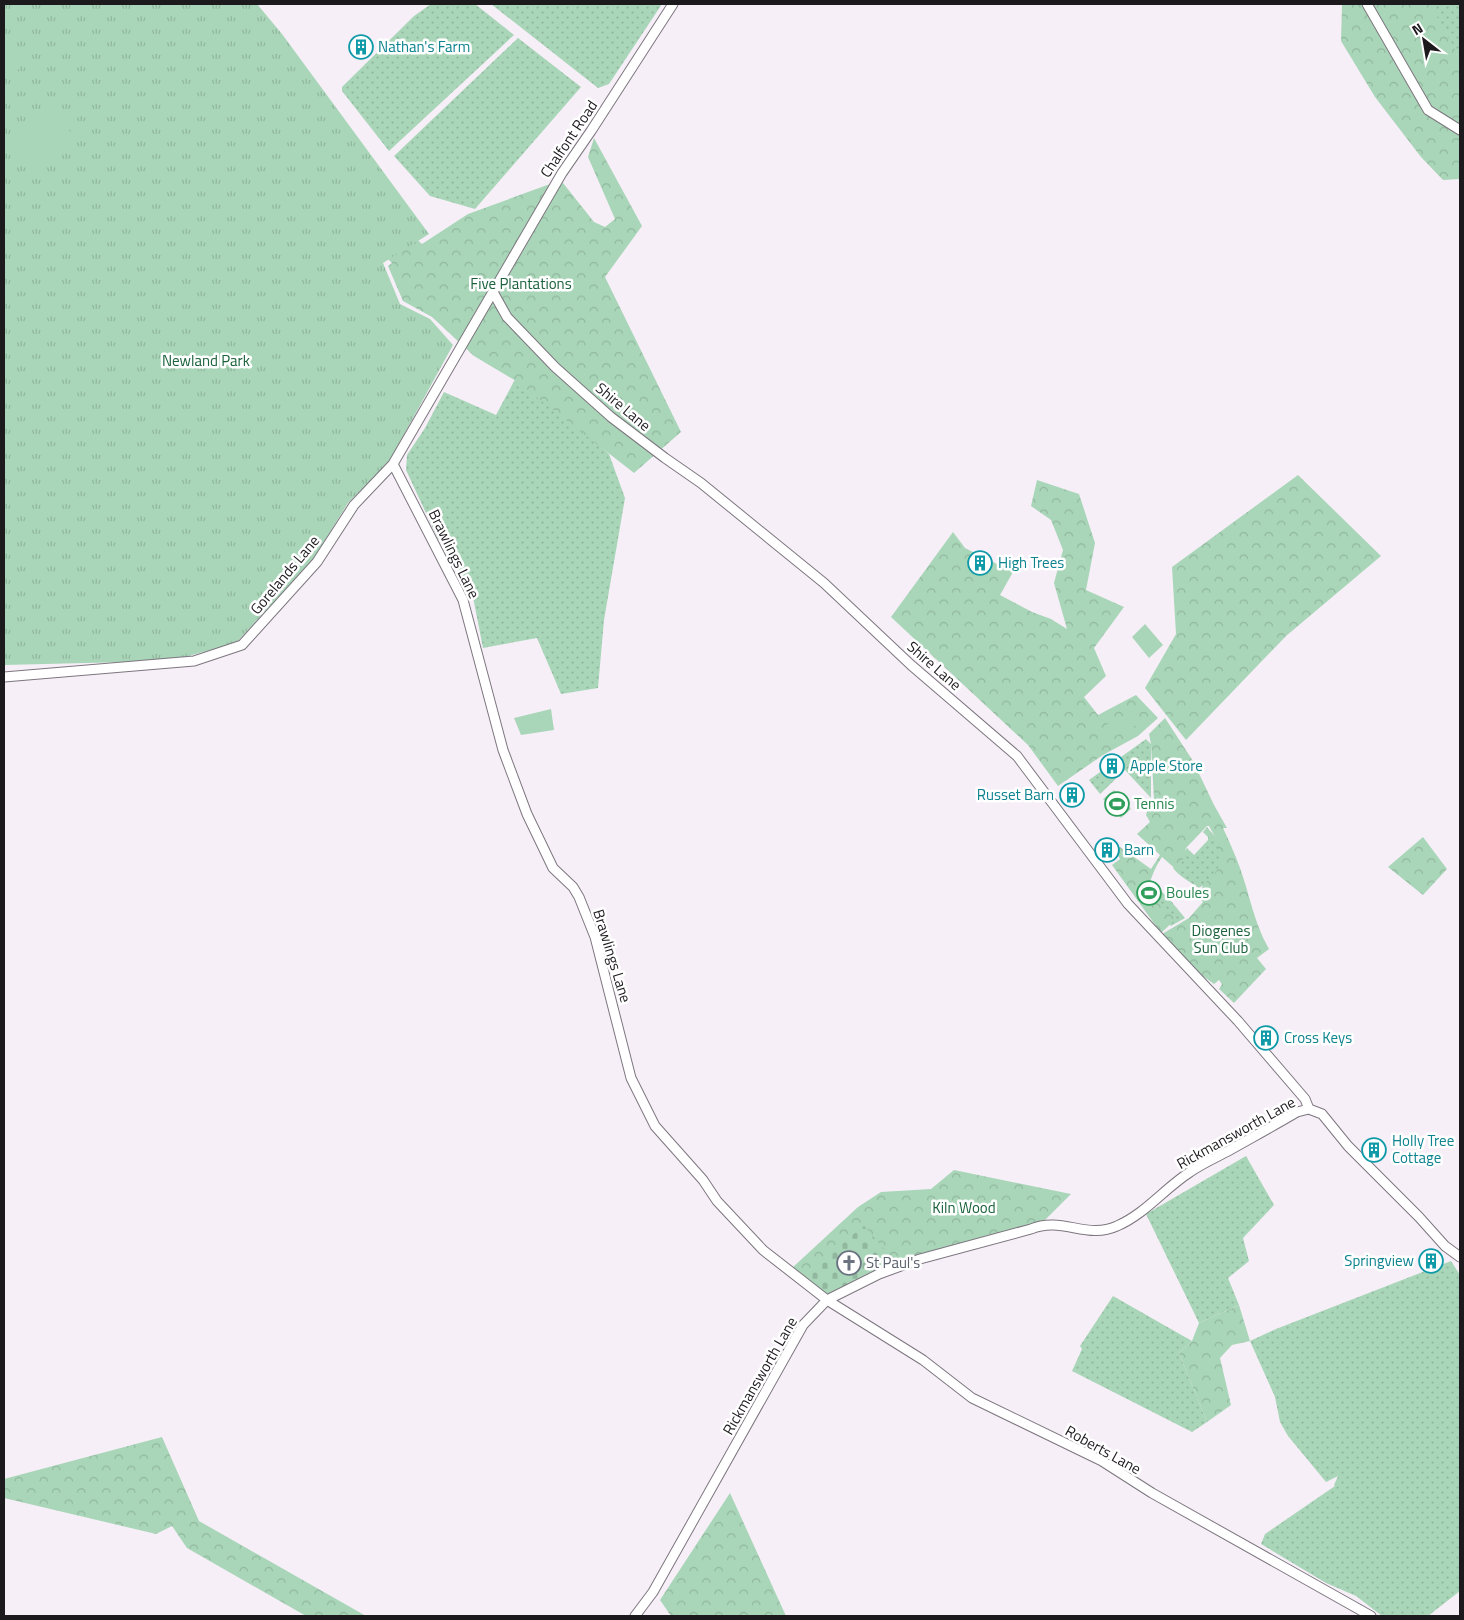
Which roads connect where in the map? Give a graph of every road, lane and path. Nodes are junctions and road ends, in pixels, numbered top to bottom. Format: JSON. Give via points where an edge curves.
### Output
{"nodes":[{"id":1,"x":673,"y":4,"type":"edge"},
{"id":2,"x":1367,"y":4,"type":"edge"},
{"id":3,"x":1460,"y":130,"type":"edge"},
{"id":4,"x":493,"y":292,"type":"junction"},
{"id":5,"x":393,"y":464,"type":"junction"},
{"id":6,"x":4,"y":677,"type":"edge"},
{"id":7,"x":1309,"y":1109,"type":"junction"},
{"id":8,"x":1460,"y":1257,"type":"edge"},
{"id":9,"x":827,"y":1300,"type":"junction"},
{"id":10,"x":635,"y":1616,"type":"edge"},
{"id":11,"x":1371,"y":1616,"type":"edge"}],
"edges":[{"from":1,"to":4,"type":"street","name":"Chalfont Road","via":[[562,173]]},
{"from":2,"to":3,"type":"street","via":[[1428,110]]},
{"from":4,"to":5,"type":"street","name":"Gorelands Lane"},
{"from":4,"to":7,"type":"street","name":"Shire Lane","via":[[507,317],[555,367],[611,417],[701,483],[824,583],[911,665],[1017,756],[1128,904],[1238,1021],[1306,1100]]},
{"from":5,"to":6,"type":"street","name":"Gorelands Lane","via":[[354,505],[317,562],[242,645],[194,661]]},
{"from":5,"to":9,"type":"street","name":"Brawlings Lane","via":[[463,600],[508,764],[553,868],[573,887],[595,937],[631,1078],[655,1126],[763,1250]]},
{"from":7,"to":8,"type":"street","via":[[1322,1114],[1348,1146],[1445,1246]]},
{"from":7,"to":9,"type":"street","name":"Rickmansworth Lane","via":[[1297,1112],[1190,1172],[1116,1227],[1100,1231],[1043,1224],[912,1262],[879,1274]]},
{"from":9,"to":10,"type":"street","name":"Rickmansworth Lane","via":[[803,1325],[653,1592]]},
{"from":9,"to":11,"type":"street","name":"Roberts Lane","via":[[923,1360],[972,1398],[1102,1461],[1152,1493]]}]}
